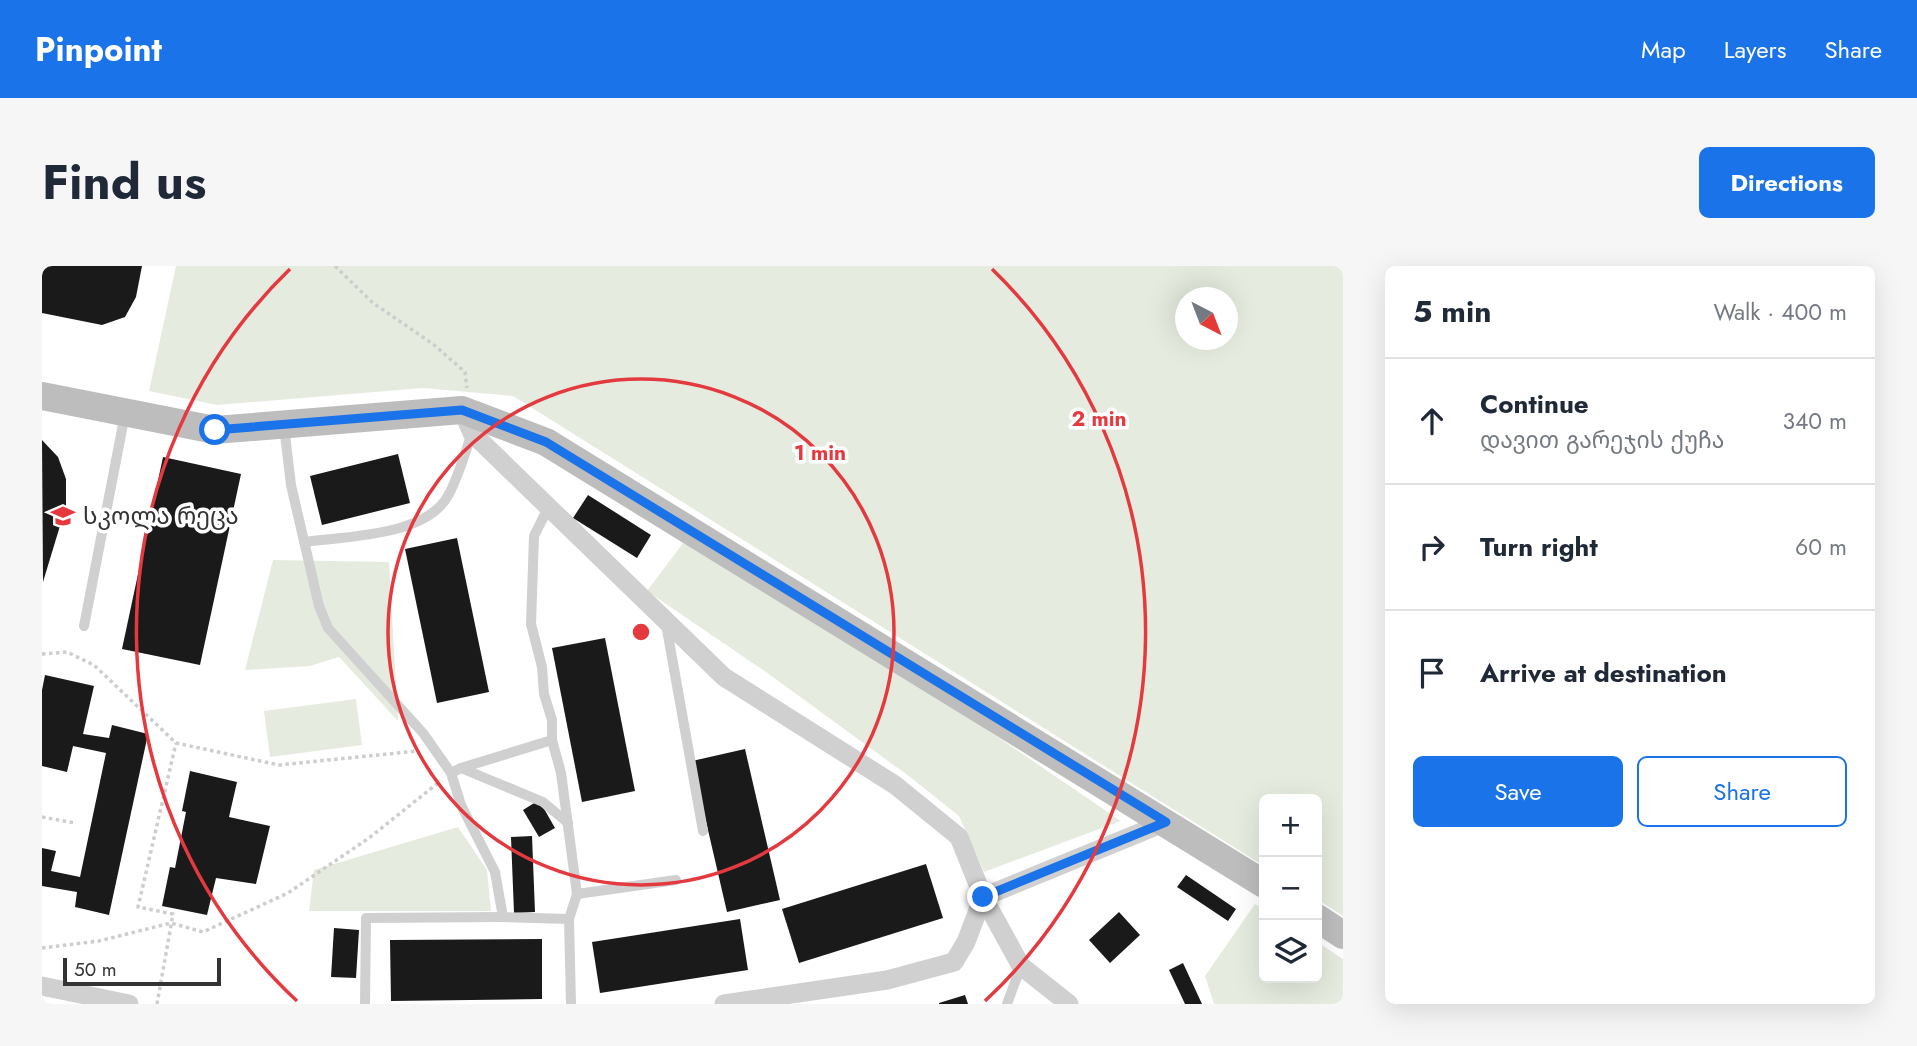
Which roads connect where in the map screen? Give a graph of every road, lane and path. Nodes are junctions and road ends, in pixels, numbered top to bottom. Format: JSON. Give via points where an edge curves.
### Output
{"nodes":[{"id":1,"x":335,"y":266,"type":"edge"},
{"id":2,"x":42,"y":396,"type":"edge"},
{"id":3,"x":125,"y":414,"type":"junction"},
{"id":4,"x":467,"y":422,"type":"junction"},
{"id":5,"x":284,"y":424,"type":"junction"},
{"id":6,"x":548,"y":508,"type":"junction"},
{"id":7,"x":304,"y":542,"type":"junction"},
{"id":8,"x":665,"y":620,"type":"junction"},
{"id":9,"x":84,"y":626,"type":"dead end"},
{"id":10,"x":42,"y":654,"type":"edge"},
{"id":11,"x":552,"y":740,"type":"junction"},
{"id":12,"x":176,"y":743,"type":"junction"},
{"id":13,"x":436,"y":750,"type":"junction"},
{"id":14,"x":461,"y":768,"type":"junction"},
{"id":15,"x":450,"y":773,"type":"junction"},
{"id":16,"x":42,"y":817,"type":"edge"},
{"id":17,"x":1166,"y":822,"type":"junction"},
{"id":18,"x":75,"y":823,"type":"dead end"},
{"id":19,"x":568,"y":823,"type":"junction"},
{"id":20,"x":703,"y":831,"type":"dead end"},
{"id":21,"x":677,"y":880,"type":"dead end"},
{"id":22,"x":1259,"y":881,"type":"edge"},
{"id":23,"x":577,"y":894,"type":"junction"},
{"id":24,"x":983,"y":897,"type":"junction"},
{"id":25,"x":503,"y":917,"type":"junction"},
{"id":26,"x":569,"y":919,"type":"junction"},
{"id":27,"x":1320,"y":920,"type":"edge"},
{"id":28,"x":171,"y":923,"type":"junction"},
{"id":29,"x":1343,"y":934,"type":"edge"},
{"id":30,"x":42,"y":948,"type":"edge"},
{"id":31,"x":1021,"y":966,"type":"junction"},
{"id":32,"x":42,"y":986,"type":"edge"},
{"id":33,"x":768,"y":1001,"type":"edge"},
{"id":34,"x":129,"y":1004,"type":"edge"},
{"id":35,"x":157,"y":1004,"type":"edge"},
{"id":36,"x":365,"y":1004,"type":"edge"},
{"id":37,"x":571,"y":1004,"type":"edge"},
{"id":38,"x":724,"y":1004,"type":"edge"},
{"id":39,"x":1007,"y":1004,"type":"edge"},
{"id":40,"x":1069,"y":1004,"type":"edge"}],
"edges":[{"from":1,"to":4,"type":"path","via":[[373,303],[465,372]]},
{"from":2,"to":3,"type":"main road"},
{"from":3,"to":5,"type":"main road","via":[[215,430]]},
{"from":3,"to":9,"type":"lane"},
{"from":4,"to":5,"type":"main road"},
{"from":4,"to":6,"type":"street"},
{"from":4,"to":7,"type":"lane","via":[[448,497],[428,517],[396,530]]},
{"from":4,"to":17,"type":"main road","via":[[546,442]]},
{"from":5,"to":7,"type":"lane"},
{"from":6,"to":8,"type":"street"},
{"from":6,"to":11,"type":"lane","via":[[534,536],[531,624],[552,720]]},
{"from":7,"to":13,"type":"lane","via":[[328,628]]},
{"from":8,"to":20,"type":"lane"},
{"from":8,"to":24,"type":"street","via":[[724,677],[895,785],[959,836]]},
{"from":10,"to":12,"type":"path","via":[[67,652],[94,665]]},
{"from":11,"to":14,"type":"lane"},
{"from":11,"to":19,"type":"lane"},
{"from":12,"to":13,"type":"path","via":[[279,765]]},
{"from":12,"to":28,"type":"path","via":[[138,906],[173,914]]},
{"from":13,"to":15,"type":"lane"},
{"from":14,"to":15,"type":"lane"},
{"from":14,"to":19,"type":"lane","via":[[543,802]]},
{"from":15,"to":25,"type":"lane","via":[[495,872]]},
{"from":15,"to":28,"type":"path","via":[[369,838],[288,892],[203,932]]},
{"from":16,"to":18,"type":"path"},
{"from":17,"to":22,"type":"main road"},
{"from":17,"to":24,"type":"street"},
{"from":19,"to":23,"type":"lane"},
{"from":21,"to":23,"type":"lane"},
{"from":23,"to":26,"type":"lane"},
{"from":24,"to":31,"type":"street"},
{"from":24,"to":33,"type":"street","via":[[954,962],[887,980]]},
{"from":25,"to":26,"type":"lane"},
{"from":25,"to":36,"type":"lane","via":[[366,918]]},
{"from":26,"to":37,"type":"lane"},
{"from":27,"to":29,"type":"main road"},
{"from":28,"to":30,"type":"path","via":[[99,941]]},
{"from":28,"to":35,"type":"path"},
{"from":31,"to":39,"type":"lane"},
{"from":31,"to":40,"type":"street"},
{"from":32,"to":34,"type":"street"},
{"from":33,"to":38,"type":"street"}]}
